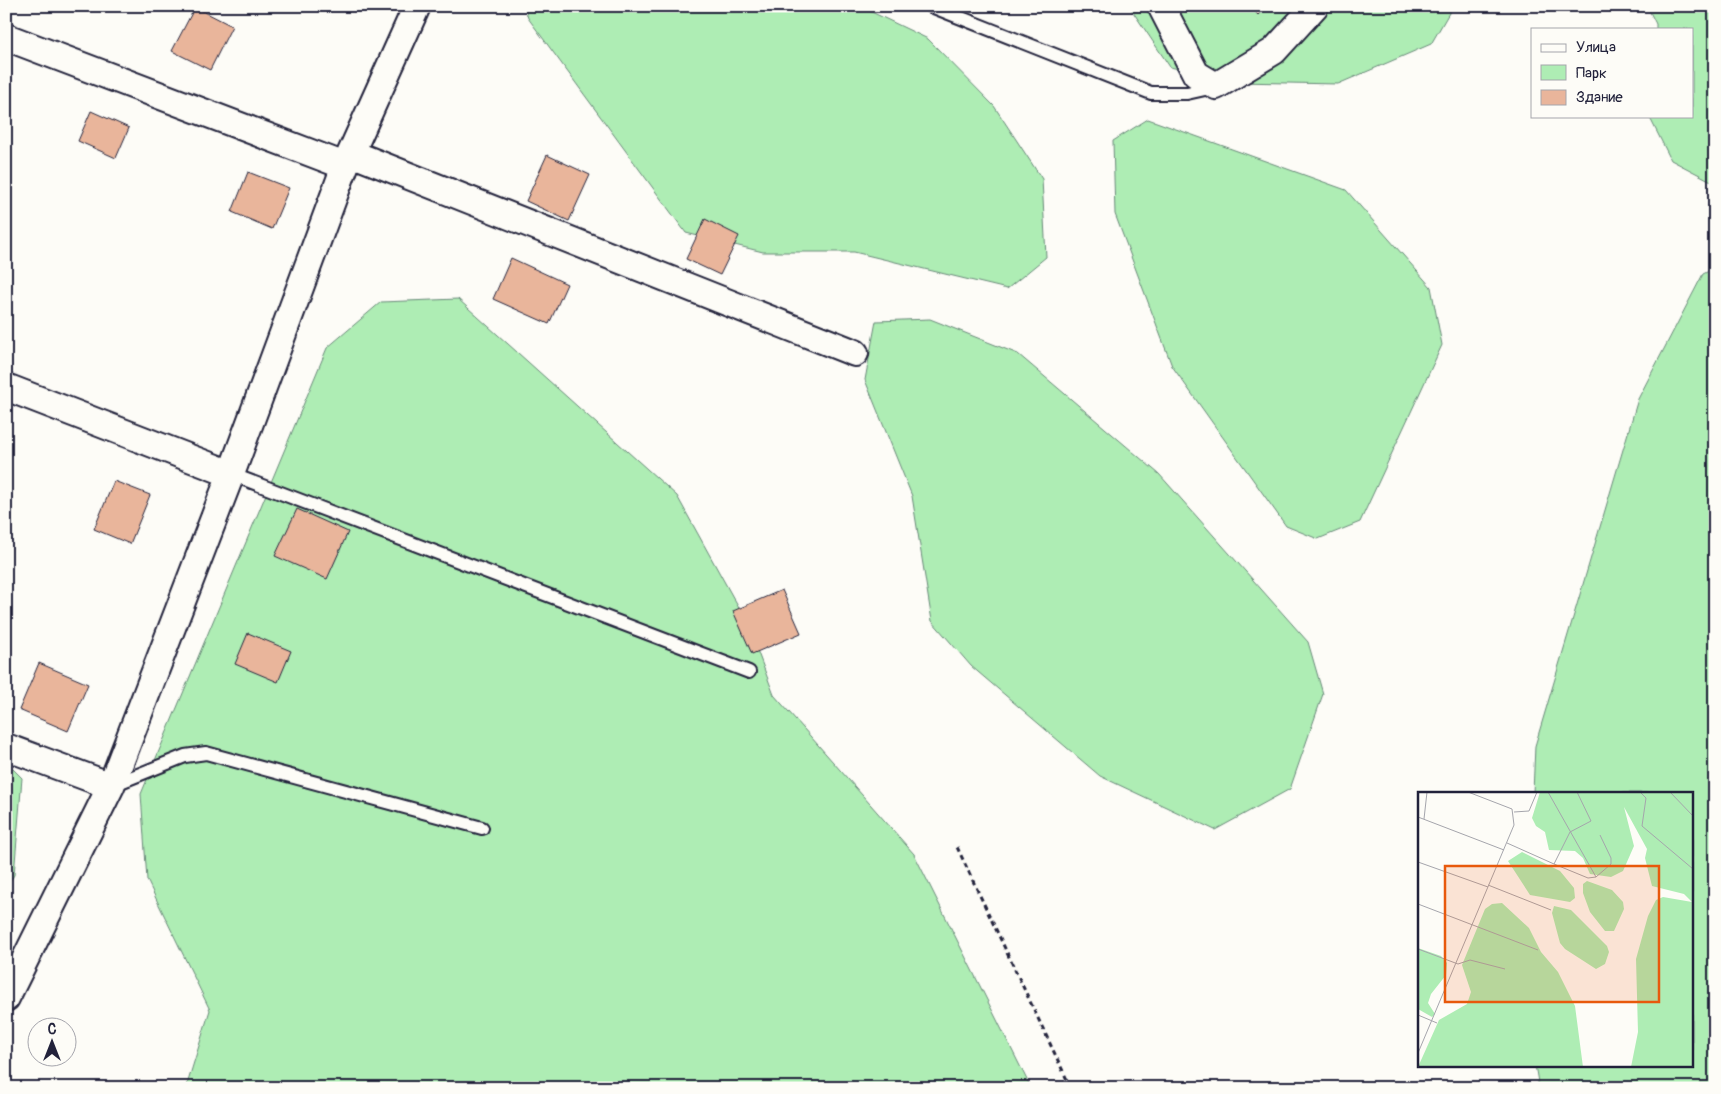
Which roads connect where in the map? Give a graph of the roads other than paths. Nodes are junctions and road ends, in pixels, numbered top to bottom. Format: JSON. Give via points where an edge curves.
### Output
{"nodes":[{"id":1,"x":416,"y":6,"type":"edge"},
{"id":2,"x":931,"y":6,"type":"edge"},
{"id":3,"x":1161,"y":6,"type":"edge"},
{"id":4,"x":1315,"y":6,"type":"edge"},
{"id":5,"x":6,"y":37,"type":"edge"},
{"id":6,"x":1216,"y":86,"type":"junction"},
{"id":7,"x":348,"y":159,"type":"junction"},
{"id":8,"x":855,"y":353,"type":"dead end"},
{"id":9,"x":6,"y":387,"type":"edge"},
{"id":10,"x":231,"y":474,"type":"junction"},
{"id":11,"x":749,"y":672,"type":"dead end"},
{"id":12,"x":6,"y":747,"type":"edge"},
{"id":13,"x":111,"y":786,"type":"junction"},
{"id":14,"x":482,"y":828,"type":"dead end"},
{"id":15,"x":6,"y":998,"type":"edge"}],
"edges":[{"from":1,"to":7,"type":"street"},
{"from":2,"to":6,"type":"lane","via":[[1151,93],[1187,93]]},
{"from":3,"to":6,"type":"street","via":[[1196,74]]},
{"from":4,"to":6,"type":"street","via":[[1274,51]]},
{"from":5,"to":7,"type":"street"},
{"from":7,"to":8,"type":"street"},
{"from":7,"to":10,"type":"street"},
{"from":9,"to":10,"type":"street"},
{"from":10,"to":11,"type":"lane"},
{"from":10,"to":13,"type":"street"},
{"from":12,"to":13,"type":"street"},
{"from":13,"to":14,"type":"lane","via":[[185,756],[206,753]]},
{"from":13,"to":15,"type":"street"}]}
